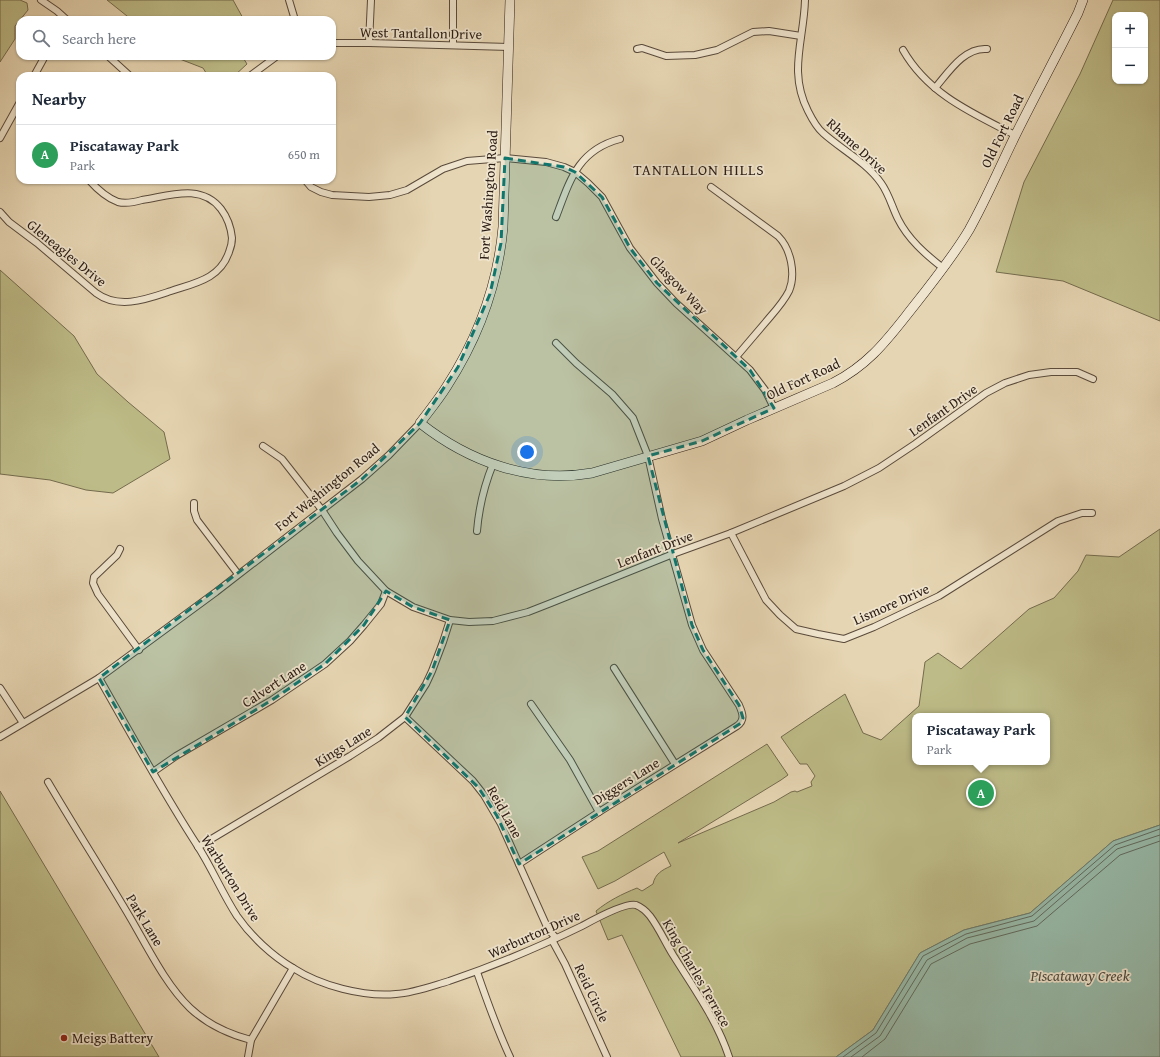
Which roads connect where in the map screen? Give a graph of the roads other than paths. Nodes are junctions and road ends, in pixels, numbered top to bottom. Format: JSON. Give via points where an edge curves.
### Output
{"nodes":[{"id":1,"x":41,"y":0,"type":"edge"},
{"id":2,"x":289,"y":0,"type":"edge"},
{"id":3,"x":371,"y":0,"type":"edge"},
{"id":4,"x":453,"y":0,"type":"edge"},
{"id":5,"x":510,"y":0,"type":"edge"},
{"id":6,"x":804,"y":0,"type":"edge"},
{"id":7,"x":1083,"y":0,"type":"edge"},
{"id":8,"x":62,"y":16,"type":"edge"},
{"id":9,"x":294,"y":16,"type":"edge"},
{"id":10,"x":800,"y":36,"type":"junction"},
{"id":11,"x":336,"y":43,"type":"edge"},
{"id":12,"x":369,"y":43,"type":"junction"},
{"id":13,"x":453,"y":46,"type":"junction"},
{"id":14,"x":509,"y":47,"type":"junction"},
{"id":15,"x":637,"y":49,"type":"dead end"},
{"id":16,"x":987,"y":49,"type":"dead end"},
{"id":17,"x":903,"y":50,"type":"dead end"},
{"id":18,"x":44,"y":60,"type":"edge"},
{"id":19,"x":112,"y":60,"type":"edge"},
{"id":20,"x":272,"y":60,"type":"edge"},
{"id":21,"x":36,"y":72,"type":"edge"},
{"id":22,"x":126,"y":72,"type":"edge"},
{"id":23,"x":255,"y":72,"type":"edge"},
{"id":24,"x":935,"y":88,"type":"junction"},
{"id":25,"x":16,"y":109,"type":"edge"},
{"id":26,"x":1015,"y":135,"type":"junction"},
{"id":27,"x":0,"y":138,"type":"edge"},
{"id":28,"x":620,"y":139,"type":"dead end"},
{"id":29,"x":505,"y":158,"type":"junction"},
{"id":30,"x":575,"y":172,"type":"junction"},
{"id":31,"x":93,"y":184,"type":"edge"},
{"id":32,"x":308,"y":184,"type":"edge"},
{"id":33,"x":711,"y":187,"type":"dead end"},
{"id":34,"x":0,"y":212,"type":"edge"},
{"id":35,"x":556,"y":217,"type":"dead end"},
{"id":36,"x":943,"y":268,"type":"junction"},
{"id":37,"x":556,"y":343,"type":"dead end"},
{"id":38,"x":736,"y":357,"type":"junction"},
{"id":39,"x":1093,"y":379,"type":"dead end"},
{"id":40,"x":774,"y":408,"type":"junction"},
{"id":41,"x":420,"y":423,"type":"junction"},
{"id":42,"x":263,"y":446,"type":"dead end"},
{"id":43,"x":648,"y":456,"type":"junction"},
{"id":44,"x":493,"y":464,"type":"junction"},
{"id":45,"x":194,"y":503,"type":"dead end"},
{"id":46,"x":322,"y":510,"type":"junction"},
{"id":47,"x":1092,"y":513,"type":"dead end"},
{"id":48,"x":477,"y":531,"type":"dead end"},
{"id":49,"x":731,"y":533,"type":"junction"},
{"id":50,"x":120,"y":549,"type":"dead end"},
{"id":51,"x":673,"y":554,"type":"junction"},
{"id":52,"x":238,"y":574,"type":"junction"},
{"id":53,"x":386,"y":591,"type":"junction"},
{"id":54,"x":450,"y":620,"type":"junction"},
{"id":55,"x":139,"y":650,"type":"junction"},
{"id":56,"x":614,"y":668,"type":"dead end"},
{"id":57,"x":99,"y":678,"type":"junction"},
{"id":58,"x":0,"y":688,"type":"edge"},
{"id":59,"x":531,"y":704,"type":"dead end"},
{"id":60,"x":405,"y":717,"type":"junction"},
{"id":61,"x":23,"y":723,"type":"junction"},
{"id":62,"x":0,"y":737,"type":"edge"},
{"id":63,"x":675,"y":764,"type":"junction"},
{"id":64,"x":153,"y":772,"type":"junction"},
{"id":65,"x":48,"y":782,"type":"dead end"},
{"id":66,"x":599,"y":812,"type":"junction"},
{"id":67,"x":198,"y":847,"type":"junction"},
{"id":68,"x":519,"y":864,"type":"junction"},
{"id":69,"x":638,"y":906,"type":"joint"},
{"id":70,"x":554,"y":939,"type":"junction"},
{"id":71,"x":293,"y":968,"type":"junction"},
{"id":72,"x":477,"y":972,"type":"junction"},
{"id":73,"x":251,"y":1040,"type":"junction"},
{"id":74,"x":248,"y":1057,"type":"edge"},
{"id":75,"x":510,"y":1057,"type":"edge"},
{"id":76,"x":607,"y":1057,"type":"edge"},
{"id":77,"x":729,"y":1057,"type":"edge"}],
"edges":[{"from":1,"to":8,"type":"street"},
{"from":2,"to":9,"type":"street"},
{"from":3,"to":12,"type":"street"},
{"from":4,"to":13,"type":"street"},
{"from":5,"to":14,"type":"main road","name":"Fort Washington Road"},
{"from":6,"to":10,"type":"street","name":"Rhame Drive"},
{"from":7,"to":26,"type":"main road","name":"Old Fort Road"},
{"from":10,"to":15,"type":"street","via":[[769,31],[753,32],[717,50],[695,55],[666,56],[646,49]]},
{"from":10,"to":36,"type":"street","name":"Rhame Drive","via":[[798,81],[810,116],[822,133],[877,177],[909,236],[923,252]]},
{"from":11,"to":12,"type":"street","name":"West Tantallon Drive"},
{"from":12,"to":13,"type":"street","name":"West Tantallon Drive"},
{"from":13,"to":14,"type":"street","name":"West Tantallon Drive"},
{"from":14,"to":29,"type":"main road","name":"Fort Washington Road"},
{"from":16,"to":24,"type":"street","via":[[977,49],[963,56]]},
{"from":17,"to":24,"type":"street","via":[[920,74]]},
{"from":18,"to":21,"type":"street"},
{"from":19,"to":22,"type":"street"},
{"from":20,"to":23,"type":"street"},
{"from":24,"to":26,"type":"street","via":[[958,105]]},
{"from":25,"to":27,"type":"street"},
{"from":26,"to":36,"type":"main road","name":"Old Fort Road","via":[[978,214]]},
{"from":28,"to":30,"type":"street","via":[[606,143],[594,151],[580,163]]},
{"from":29,"to":30,"type":"street","name":"Glasgow Way","via":[[550,163]]},
{"from":29,"to":32,"type":"street","name":"Glasgow Way","via":[[467,160],[442,169],[407,190],[384,196],[332,195],[311,188]]},
{"from":29,"to":41,"type":"main road","name":"Fort Washington Road","via":[[501,243],[488,300],[458,367]]},
{"from":30,"to":35,"type":"street"},
{"from":30,"to":38,"type":"street","name":"Glasgow Way","via":[[602,197],[630,248],[657,283]]},
{"from":31,"to":34,"type":"street","name":"Gleneagles Drive","via":[[117,202],[136,202],[184,193],[204,196],[222,210],[229,226],[232,241],[225,262],[213,275],[147,299],[125,302],[112,300],[96,293]]},
{"from":33,"to":38,"type":"street","via":[[778,236],[786,247],[791,266],[792,279],[786,296]]},
{"from":36,"to":40,"type":"main road","name":"Old Fort Road","via":[[885,342],[857,368],[833,383]]},
{"from":37,"to":43,"type":"street","via":[[612,394],[633,418]]},
{"from":38,"to":40,"type":"street","name":"Glasgow Way","via":[[765,390]]},
{"from":39,"to":49,"type":"street","name":"Lenfant Drive","via":[[1077,372],[1050,372],[1029,375],[1005,383],[986,393],[879,468],[844,486]]},
{"from":40,"to":43,"type":"main road","name":"Old Fort Road","via":[[702,441]]},
{"from":41,"to":44,"type":"main road","name":"Old Fort Road","via":[[446,442]]},
{"from":41,"to":46,"type":"street","name":"Fort Washington Road","via":[[362,479]]},
{"from":42,"to":46,"type":"street","name":"Lenfant Drive","via":[[282,459]]},
{"from":43,"to":44,"type":"main road","name":"Old Fort Road","via":[[575,476],[532,474]]},
{"from":43,"to":51,"type":"street","via":[[662,519]]},
{"from":44,"to":48,"type":"street","via":[[482,495]]},
{"from":45,"to":52,"type":"street","via":[[197,520]]},
{"from":46,"to":52,"type":"street","name":"Fort Washington Road"},
{"from":46,"to":53,"type":"street","name":"Lenfant Drive","via":[[358,561]]},
{"from":47,"to":49,"type":"street","name":"Lismore Drive","via":[[1082,513],[1058,521],[939,596],[874,627],[844,638],[796,629],[780,615],[766,600]]},
{"from":49,"to":51,"type":"street","name":"Lenfant Drive"},
{"from":50,"to":55,"type":"street","via":[[94,577],[93,583],[98,594]]},
{"from":51,"to":54,"type":"street","name":"Lenfant Drive","via":[[528,612],[493,621]]},
{"from":51,"to":63,"type":"street","name":"Diggers Lane","via":[[696,636],[739,705],[743,718],[737,726]]},
{"from":52,"to":55,"type":"street","name":"Fort Washington Road"},
{"from":53,"to":54,"type":"street","name":"Lenfant Drive","via":[[413,607]]},
{"from":53,"to":64,"type":"street","name":"Calvert Lane","via":[[372,616],[332,658],[272,700]]},
{"from":54,"to":60,"type":"street","name":"Kings Lane","via":[[426,684]]},
{"from":55,"to":57,"type":"street","name":"Fort Washington Road"},
{"from":56,"to":63,"type":"street"},
{"from":57,"to":61,"type":"street","name":"Fort Washington Road"},
{"from":57,"to":64,"type":"street","name":"Warburton Drive"},
{"from":58,"to":61,"type":"street"},
{"from":59,"to":66,"type":"street","via":[[570,760]]},
{"from":60,"to":67,"type":"street","name":"Kings Lane","via":[[350,756]]},
{"from":60,"to":68,"type":"street","name":"Reid Lane","via":[[478,787],[497,816]]},
{"from":61,"to":62,"type":"street","name":"Fort Washington Road"},
{"from":63,"to":66,"type":"street","name":"Diggers Lane"},
{"from":64,"to":67,"type":"street","name":"Warburton Drive"},
{"from":65,"to":73,"type":"street","name":"Park Lane","via":[[177,994],[193,1011],[212,1024]]},
{"from":66,"to":68,"type":"street","name":"Diggers Lane"},
{"from":67,"to":71,"type":"street","name":"Warburton Drive","via":[[244,925],[269,951]]},
{"from":68,"to":70,"type":"street","name":"Reid Lane"},
{"from":69,"to":70,"type":"street","name":"Warburton Drive","via":[[631,904],[623,907]]},
{"from":69,"to":77,"type":"street","name":"King Charles Terrace","via":[[650,915],[697,993],[725,1044]]},
{"from":70,"to":72,"type":"street","name":"Warburton Drive"},
{"from":70,"to":76,"type":"street","name":"Reid Circle"},
{"from":71,"to":72,"type":"street","name":"Warburton Drive","via":[[335,987],[384,994],[418,990]]},
{"from":71,"to":73,"type":"street"},
{"from":72,"to":75,"type":"street"},
{"from":73,"to":74,"type":"street"}]}
